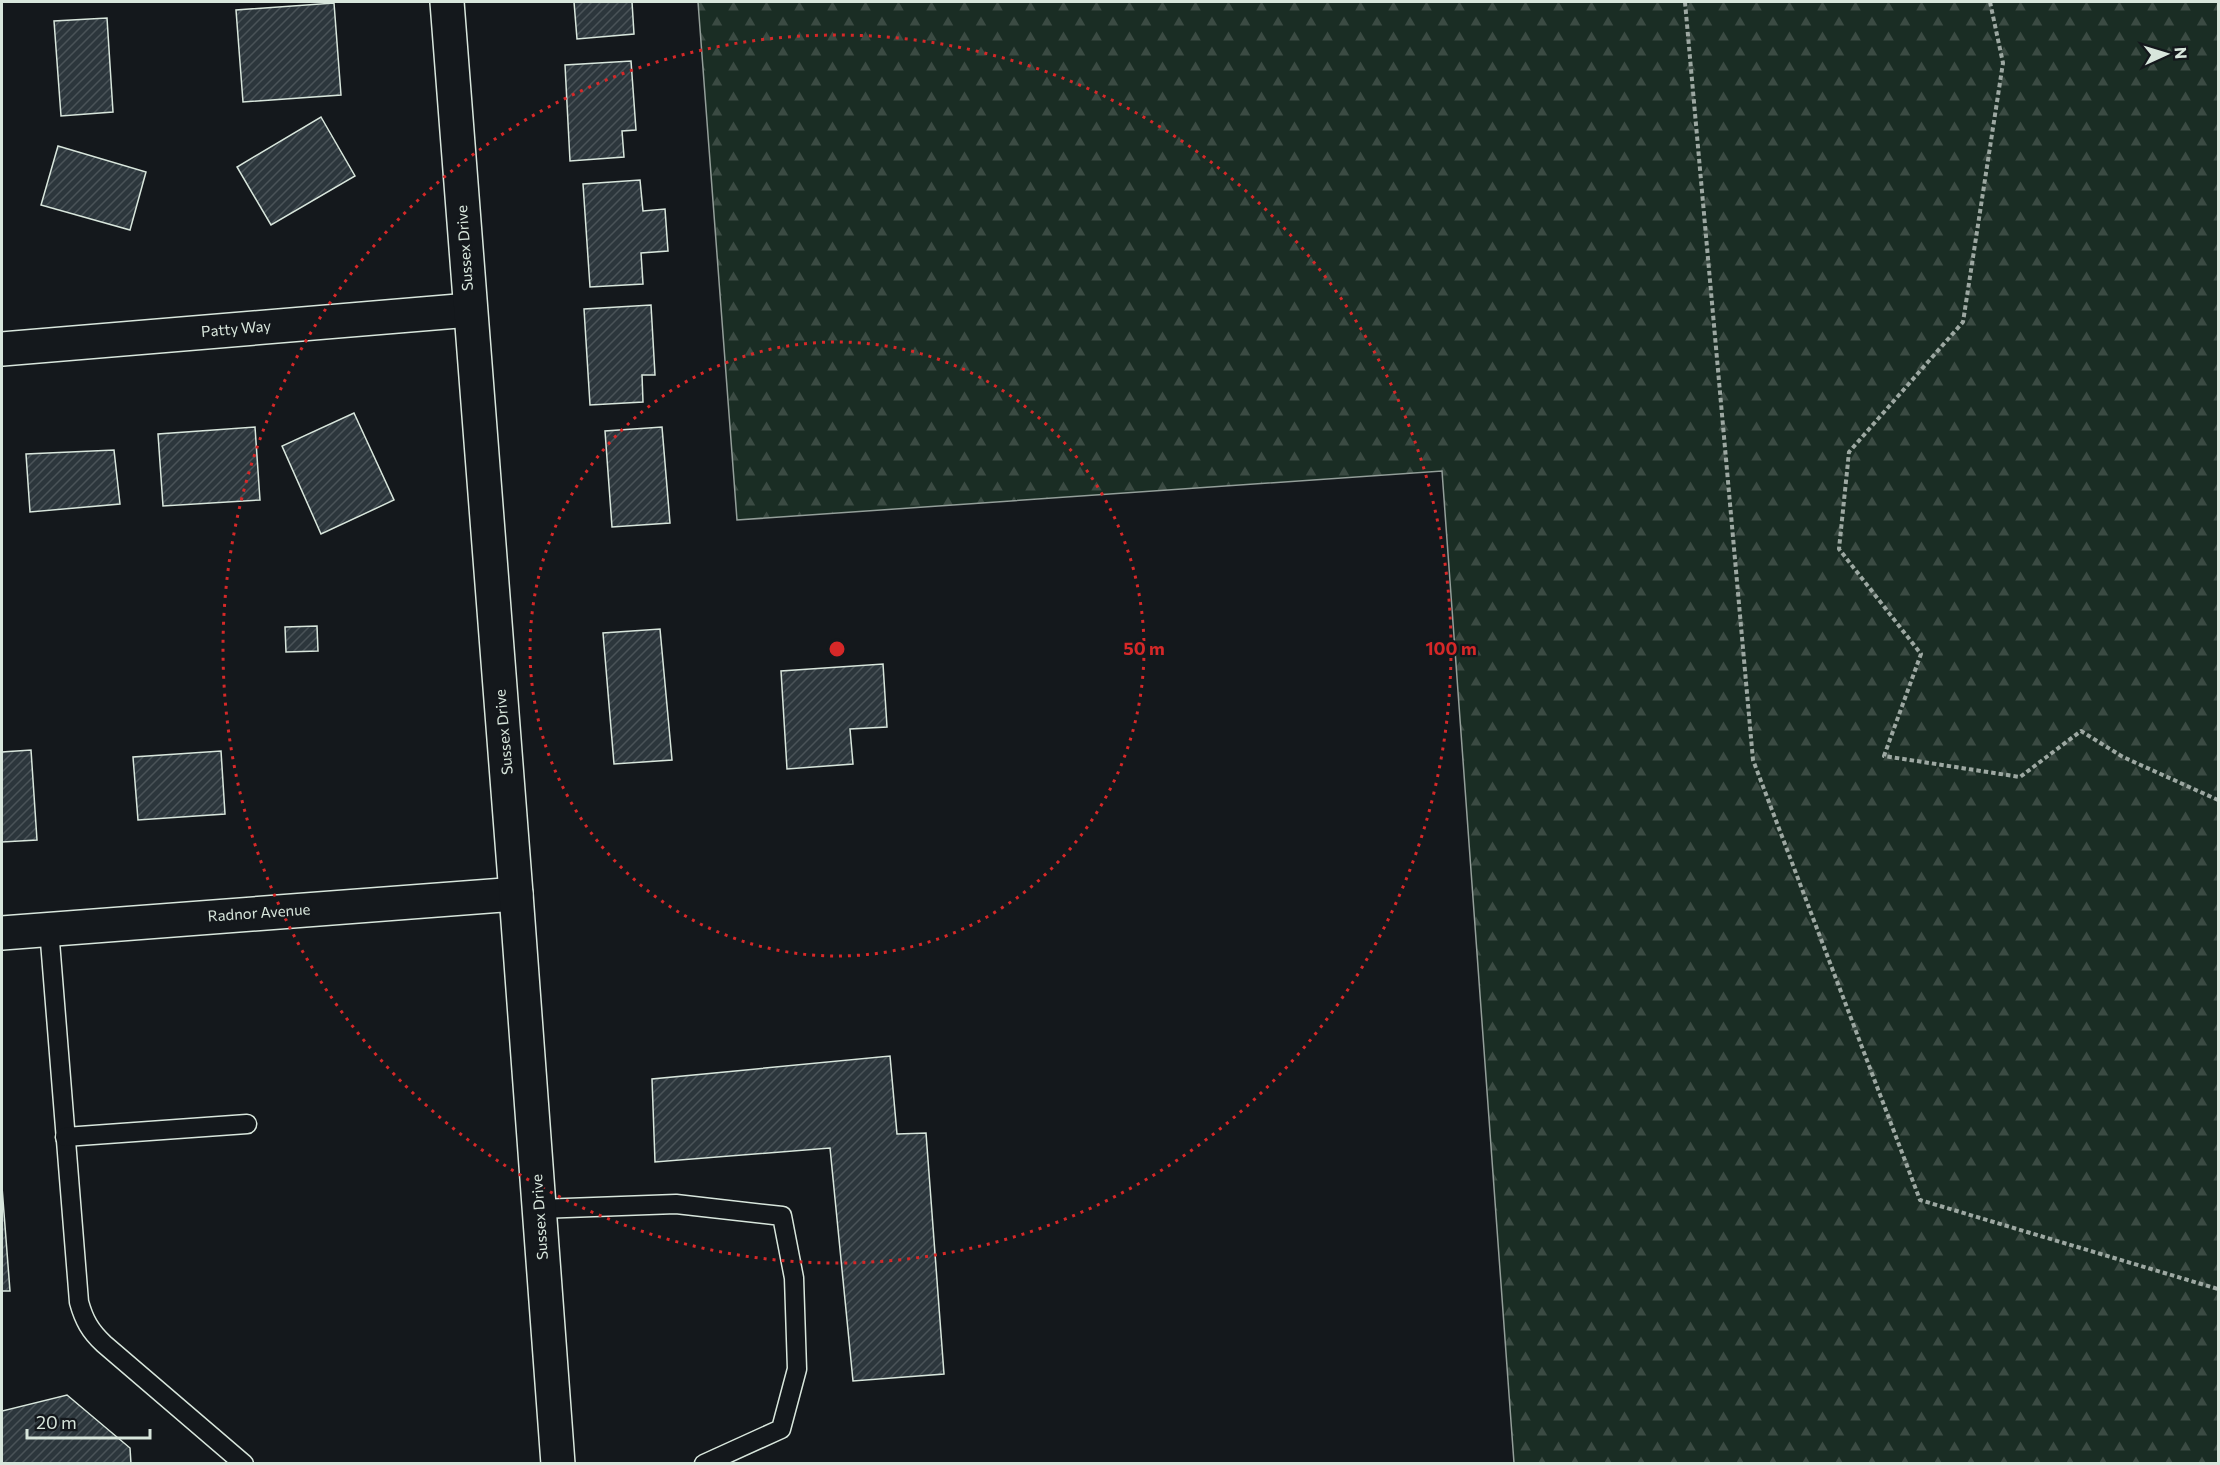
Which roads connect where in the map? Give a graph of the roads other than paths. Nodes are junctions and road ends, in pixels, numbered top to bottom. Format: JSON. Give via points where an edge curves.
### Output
{"nodes":[{"id":1,"x":447,"y":2,"type":"edge"},
{"id":2,"x":470,"y":310,"type":"junction"},
{"id":3,"x":2,"y":349,"type":"edge"},
{"id":4,"x":516,"y":894,"type":"junction"},
{"id":5,"x":49,"y":929,"type":"junction"},
{"id":6,"x":2,"y":933,"type":"edge"},
{"id":7,"x":248,"y":1124,"type":"dead end"},
{"id":8,"x":65,"y":1137,"type":"junction"},
{"id":9,"x":539,"y":1209,"type":"junction"},
{"id":10,"x":244,"y":1464,"type":"edge"},
{"id":11,"x":558,"y":1464,"type":"edge"},
{"id":12,"x":704,"y":1464,"type":"edge"}],
"edges":[{"from":1,"to":2,"type":"street","name":"Sussex Drive"},
{"from":2,"to":3,"type":"street","name":"Patty Way"},
{"from":2,"to":4,"type":"street","name":"Sussex Drive"},
{"from":4,"to":5,"type":"street","name":"Radnor Avenue"},
{"from":4,"to":9,"type":"street","name":"Sussex Drive"},
{"from":5,"to":6,"type":"street","name":"Radnor Avenue"},
{"from":5,"to":8,"type":"lane"},
{"from":7,"to":8,"type":"lane"},
{"from":8,"to":10,"type":"lane","via":[[79,1302],[85,1322],[104,1344]]},
{"from":9,"to":11,"type":"street","name":"Sussex Drive"},
{"from":9,"to":12,"type":"lane","via":[[676,1204],[782,1216],[794,1278],[797,1368],[781,1429]]}]}
